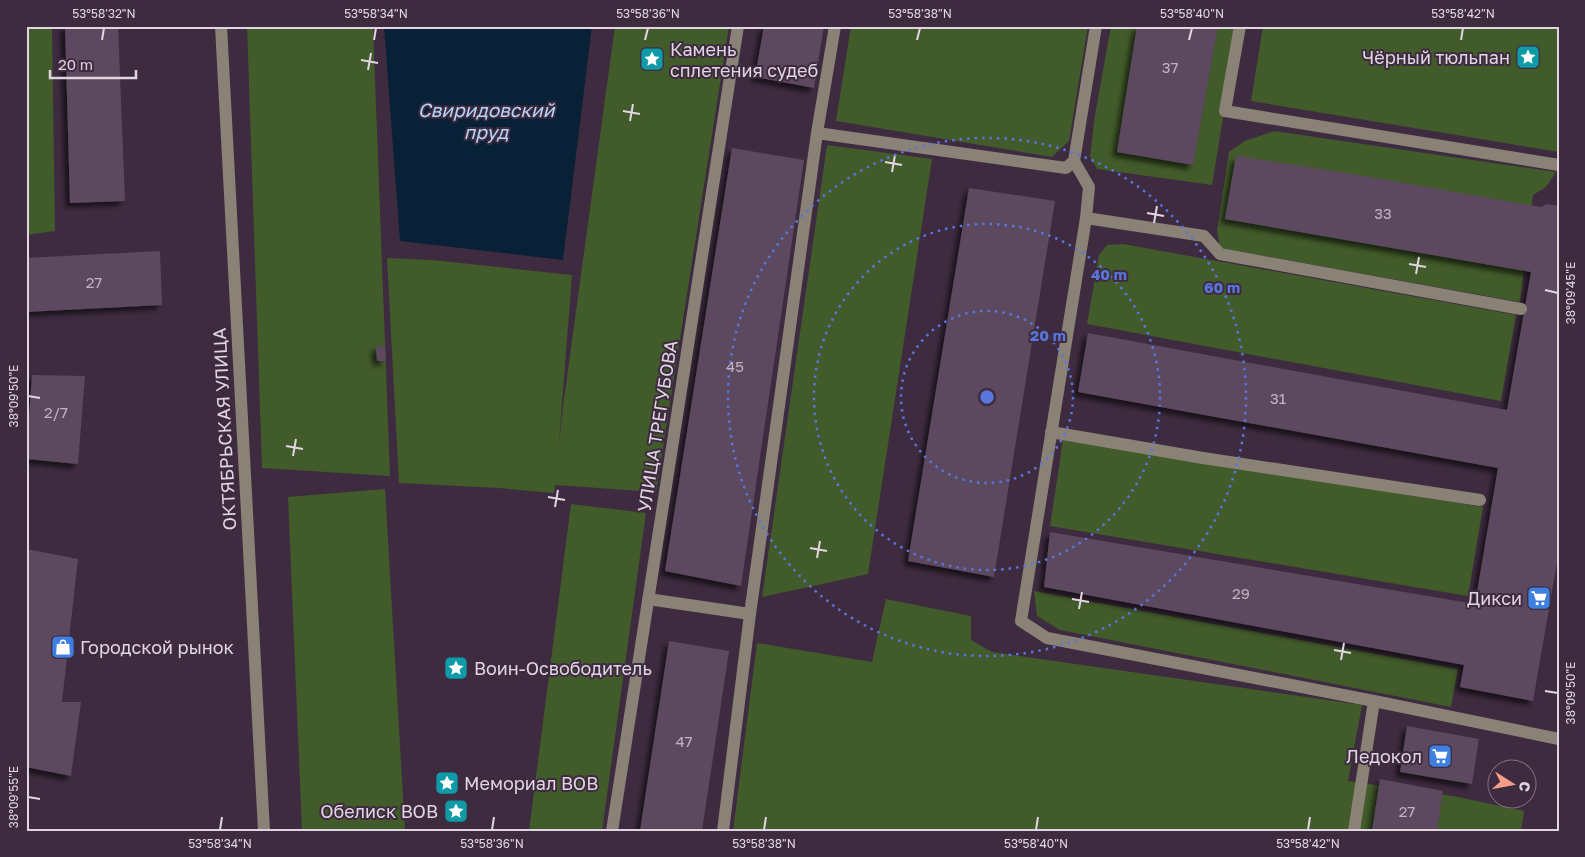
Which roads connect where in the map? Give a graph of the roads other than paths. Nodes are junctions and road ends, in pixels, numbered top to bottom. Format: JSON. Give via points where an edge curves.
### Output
{"nodes":[{"id":1,"x":221,"y":26,"type":"edge"},
{"id":2,"x":738,"y":26,"type":"edge"},
{"id":3,"x":835,"y":26,"type":"edge"},
{"id":4,"x":1096,"y":26,"type":"edge"},
{"id":5,"x":1240,"y":26,"type":"edge"},
{"id":6,"x":817,"y":133,"type":"junction"},
{"id":7,"x":1074,"y":161,"type":"junction"},
{"id":8,"x":1559,"y":165,"type":"edge"},
{"id":9,"x":1086,"y":218,"type":"junction"},
{"id":10,"x":1521,"y":308,"type":"dead end"},
{"id":11,"x":1051,"y":432,"type":"junction"},
{"id":12,"x":1480,"y":500,"type":"dead end"},
{"id":13,"x":648,"y":599,"type":"junction"},
{"id":14,"x":750,"y":614,"type":"junction"},
{"id":15,"x":1374,"y":701,"type":"junction"},
{"id":16,"x":1559,"y":739,"type":"edge"},
{"id":17,"x":264,"y":831,"type":"edge"},
{"id":18,"x":612,"y":831,"type":"edge"},
{"id":19,"x":723,"y":831,"type":"edge"},
{"id":20,"x":1354,"y":831,"type":"edge"}],
"edges":[{"from":1,"to":17,"type":"street","name":"ОКТЯБРЬСКАЯ УЛИЦА"},
{"from":2,"to":13,"type":"street","name":"УЛИЦА ТРЕГУБОВА"},
{"from":3,"to":6,"type":"street"},
{"from":4,"to":7,"type":"street"},
{"from":5,"to":8,"type":"street","via":[[1225,111]]},
{"from":6,"to":7,"type":"street","via":[[1066,168]]},
{"from":6,"to":14,"type":"street"},
{"from":7,"to":9,"type":"street","via":[[1089,187]]},
{"from":9,"to":10,"type":"street","via":[[1204,236],[1220,254]]},
{"from":9,"to":11,"type":"street"},
{"from":11,"to":12,"type":"street"},
{"from":11,"to":15,"type":"street","via":[[1021,621],[1047,638]]},
{"from":13,"to":14,"type":"street"},
{"from":13,"to":18,"type":"street","name":"УЛИЦА ТРЕГУБОВА"},
{"from":14,"to":19,"type":"street"},
{"from":15,"to":16,"type":"street"},
{"from":15,"to":20,"type":"street"}]}
